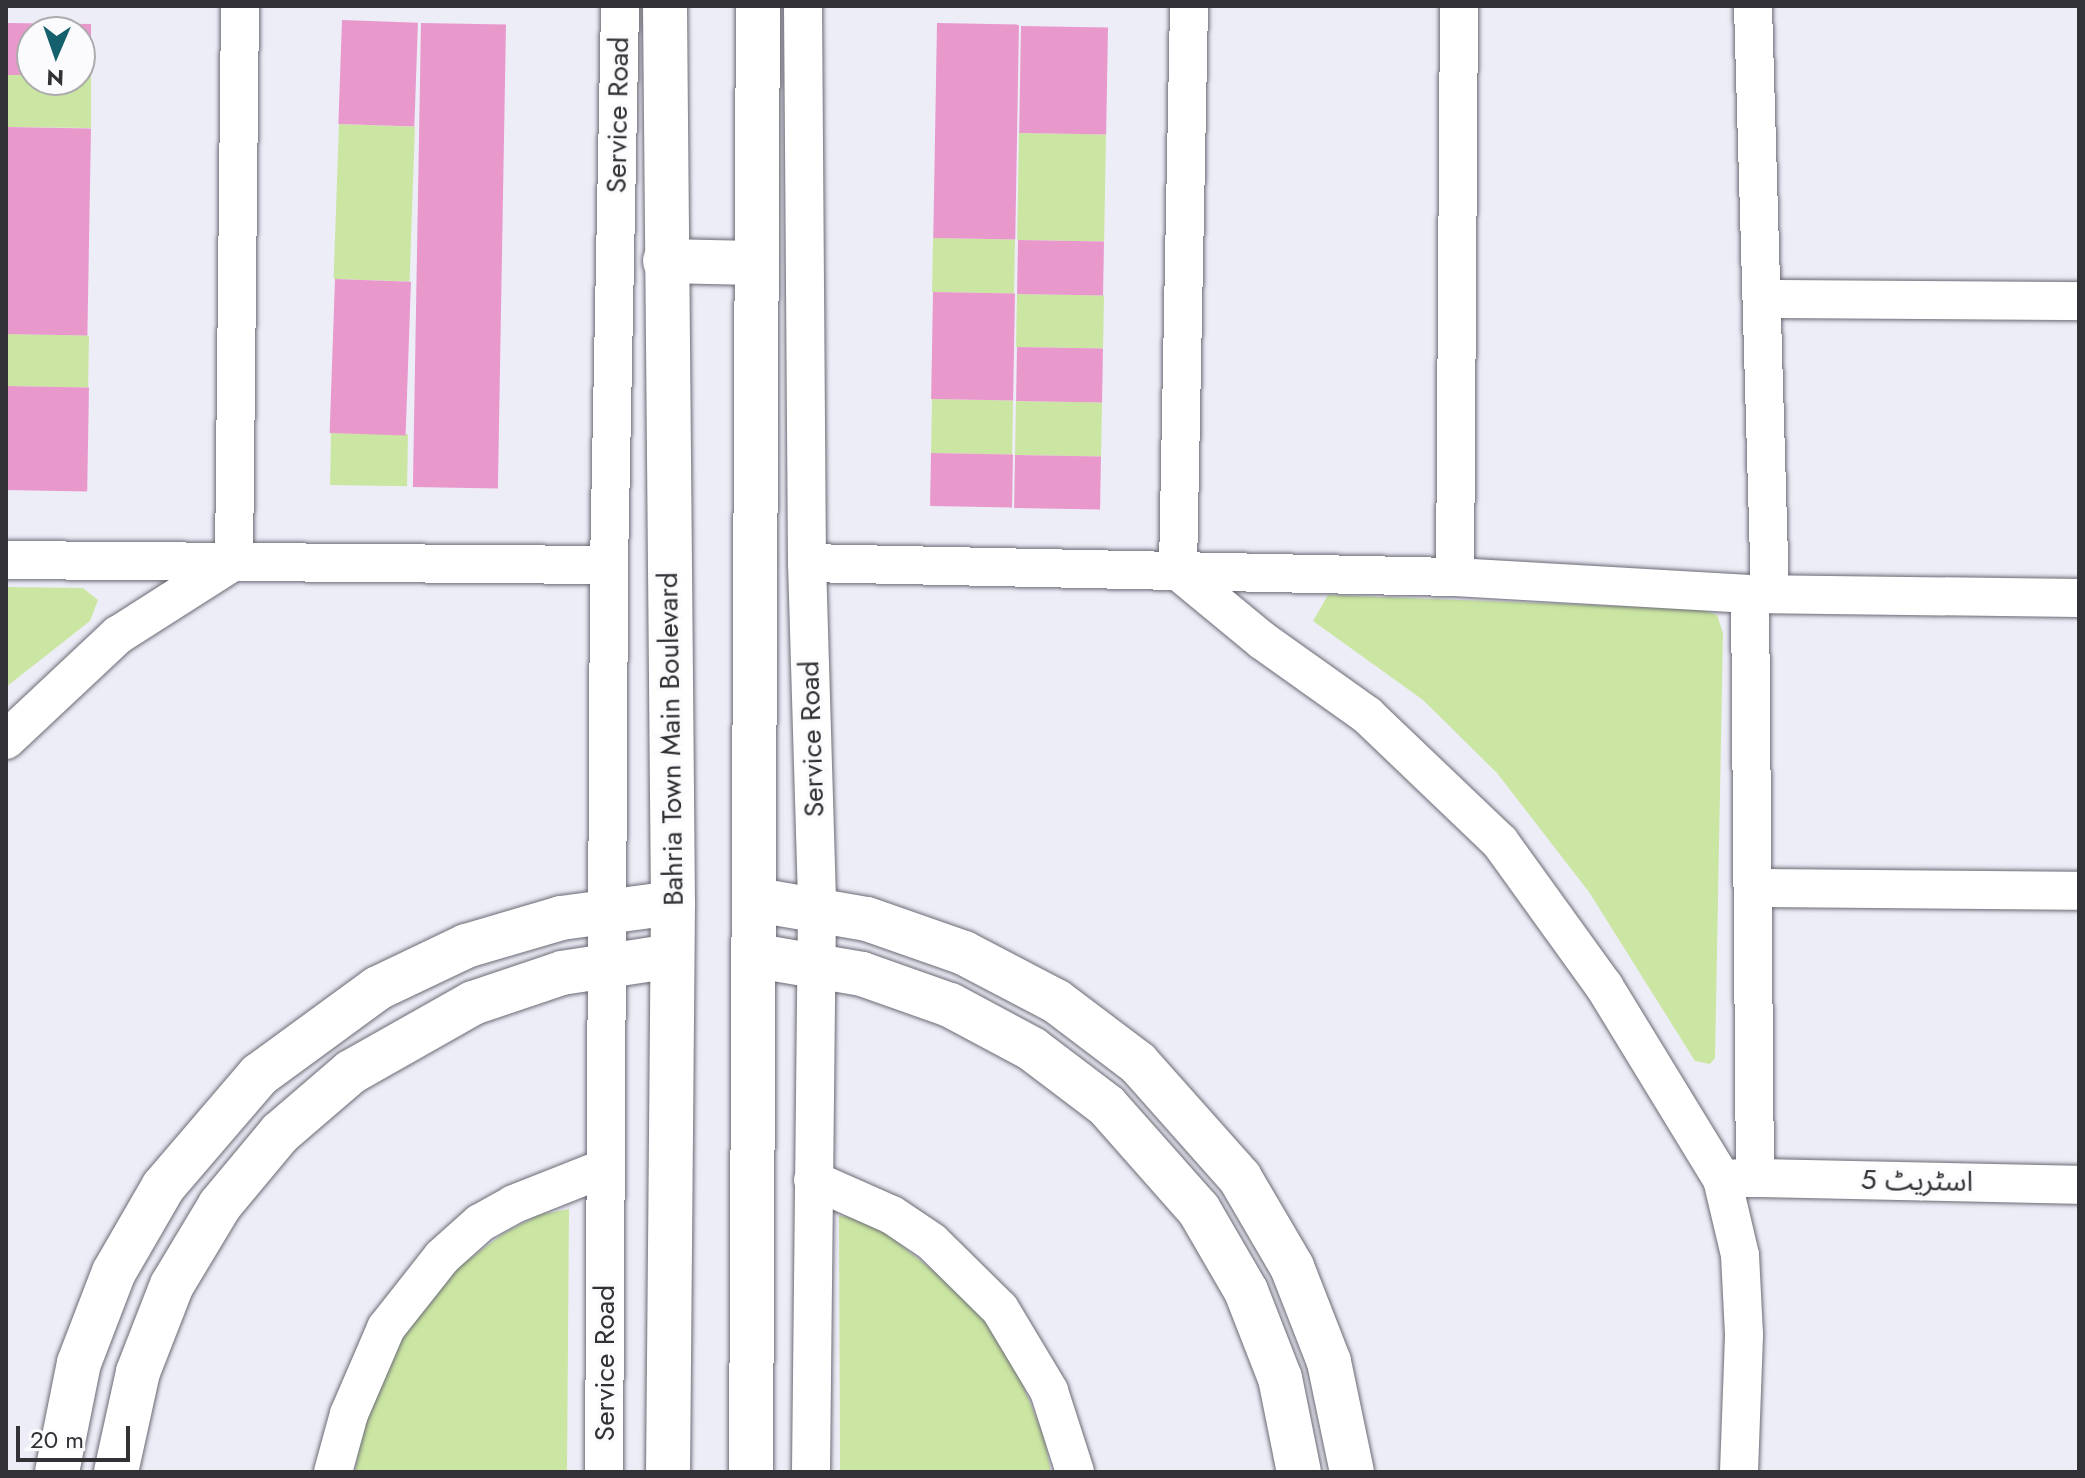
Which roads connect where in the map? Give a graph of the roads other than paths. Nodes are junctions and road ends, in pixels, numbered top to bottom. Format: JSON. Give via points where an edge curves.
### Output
{"nodes":[{"id":1,"x":240,"y":6,"type":"edge"},
{"id":2,"x":620,"y":6,"type":"edge"},
{"id":3,"x":665,"y":6,"type":"edge"},
{"id":4,"x":758,"y":6,"type":"edge"},
{"id":5,"x":803,"y":6,"type":"edge"},
{"id":6,"x":1189,"y":6,"type":"edge"},
{"id":7,"x":1459,"y":6,"type":"edge"},
{"id":8,"x":1753,"y":6,"type":"edge"},
{"id":9,"x":665,"y":261,"type":"junction"},
{"id":10,"x":754,"y":263,"type":"junction"},
{"id":11,"x":1763,"y":299,"type":"junction"},
{"id":12,"x":2079,"y":301,"type":"edge"},
{"id":13,"x":6,"y":560,"type":"edge"},
{"id":14,"x":234,"y":561,"type":"junction"},
{"id":15,"x":807,"y":563,"type":"junction"},
{"id":16,"x":609,"y":565,"type":"junction"},
{"id":17,"x":1178,"y":571,"type":"junction"},
{"id":18,"x":1455,"y":577,"type":"junction"},
{"id":19,"x":1760,"y":594,"type":"junction"},
{"id":20,"x":2079,"y":598,"type":"edge"},
{"id":21,"x":6,"y":740,"type":"edge"},
{"id":22,"x":1754,"y":888,"type":"junction"},
{"id":23,"x":2079,"y":891,"type":"edge"},
{"id":24,"x":757,"y":900,"type":"junction"},
{"id":25,"x":673,"y":903,"type":"junction"},
{"id":26,"x":817,"y":908,"type":"junction"},
{"id":27,"x":609,"y":909,"type":"junction"},
{"id":28,"x":672,"y":956,"type":"junction"},
{"id":29,"x":757,"y":956,"type":"junction"},
{"id":30,"x":608,"y":964,"type":"junction"},
{"id":31,"x":816,"y":964,"type":"junction"},
{"id":32,"x":605,"y":1168,"type":"junction"},
{"id":33,"x":1738,"y":1178,"type":"junction"},
{"id":34,"x":813,"y":1180,"type":"junction"},
{"id":35,"x":2079,"y":1185,"type":"edge"},
{"id":36,"x":57,"y":1472,"type":"edge"},
{"id":37,"x":116,"y":1472,"type":"edge"},
{"id":38,"x":333,"y":1472,"type":"edge"},
{"id":39,"x":604,"y":1472,"type":"edge"},
{"id":40,"x":668,"y":1472,"type":"edge"},
{"id":41,"x":751,"y":1472,"type":"edge"},
{"id":42,"x":811,"y":1472,"type":"edge"},
{"id":43,"x":1075,"y":1472,"type":"edge"},
{"id":44,"x":1299,"y":1472,"type":"edge"},
{"id":45,"x":1352,"y":1472,"type":"edge"},
{"id":46,"x":1739,"y":1472,"type":"edge"}],
"edges":[{"from":1,"to":14,"type":"street"},
{"from":2,"to":16,"type":"street","name":"Service Road"},
{"from":3,"to":9,"type":"street","name":"Bahria Town Main Boulevard"},
{"from":4,"to":10,"type":"street"},
{"from":5,"to":15,"type":"street","name":"Service Road"},
{"from":6,"to":17,"type":"street"},
{"from":7,"to":18,"type":"street"},
{"from":8,"to":11,"type":"street"},
{"from":9,"to":10,"type":"street"},
{"from":9,"to":25,"type":"street","name":"Bahria Town Main Boulevard"},
{"from":10,"to":24,"type":"street"},
{"from":11,"to":12,"type":"street"},
{"from":11,"to":19,"type":"street"},
{"from":13,"to":14,"type":"street"},
{"from":14,"to":16,"type":"street"},
{"from":14,"to":21,"type":"street","via":[[118,635]]},
{"from":15,"to":17,"type":"street"},
{"from":15,"to":26,"type":"street","name":"Service Road"},
{"from":16,"to":27,"type":"street","name":"Service Road"},
{"from":17,"to":18,"type":"street"},
{"from":17,"to":33,"type":"street","via":[[1379,725],[1500,842]]},
{"from":18,"to":19,"type":"street"},
{"from":19,"to":20,"type":"street"},
{"from":19,"to":22,"type":"street"},
{"from":22,"to":23,"type":"street"},
{"from":22,"to":33,"type":"street"},
{"from":24,"to":26,"type":"street"},
{"from":24,"to":29,"type":"street"},
{"from":25,"to":27,"type":"street"},
{"from":25,"to":28,"type":"street","name":"Bahria Town Main Boulevard"},
{"from":26,"to":31,"type":"street","name":"Service Road"},
{"from":26,"to":45,"type":"street","via":[[916,934],[1011,975],[1098,1030],[1175,1099],[1240,1178],[1292,1267],[1329,1362]]},
{"from":27,"to":30,"type":"street","name":"Service Road"},
{"from":27,"to":36,"type":"street","via":[[513,930],[399,977],[296,1043],[224,1110],[163,1187],[114,1272],[79,1363]]},
{"from":28,"to":30,"type":"street"},
{"from":28,"to":40,"type":"street","name":"Bahria Town Main Boulevard"},
{"from":29,"to":31,"type":"street"},
{"from":29,"to":41,"type":"street"},
{"from":30,"to":32,"type":"street","name":"Service Road"},
{"from":30,"to":37,"type":"street","via":[[517,986],[430,1023],[351,1072],[280,1133],[220,1205],[172,1285],[138,1372]]},
{"from":31,"to":34,"type":"street","name":"Service Road"},
{"from":31,"to":44,"type":"street","via":[[907,988],[992,1026],[1071,1076],[1141,1138],[1199,1210],[1246,1291],[1280,1378]]},
{"from":32,"to":38,"type":"street","via":[[514,1204],[480,1223],[442,1257],[386,1328],[349,1414]]},
{"from":32,"to":39,"type":"street","name":"Service Road"},
{"from":33,"to":35,"type":"street","name":"اسٹریٹ 5"},
{"from":33,"to":46,"type":"street"},
{"from":34,"to":42,"type":"street","name":"Service Road"},
{"from":34,"to":43,"type":"street","via":[[892,1215],[932,1242],[1000,1309],[1049,1391]]}]}
